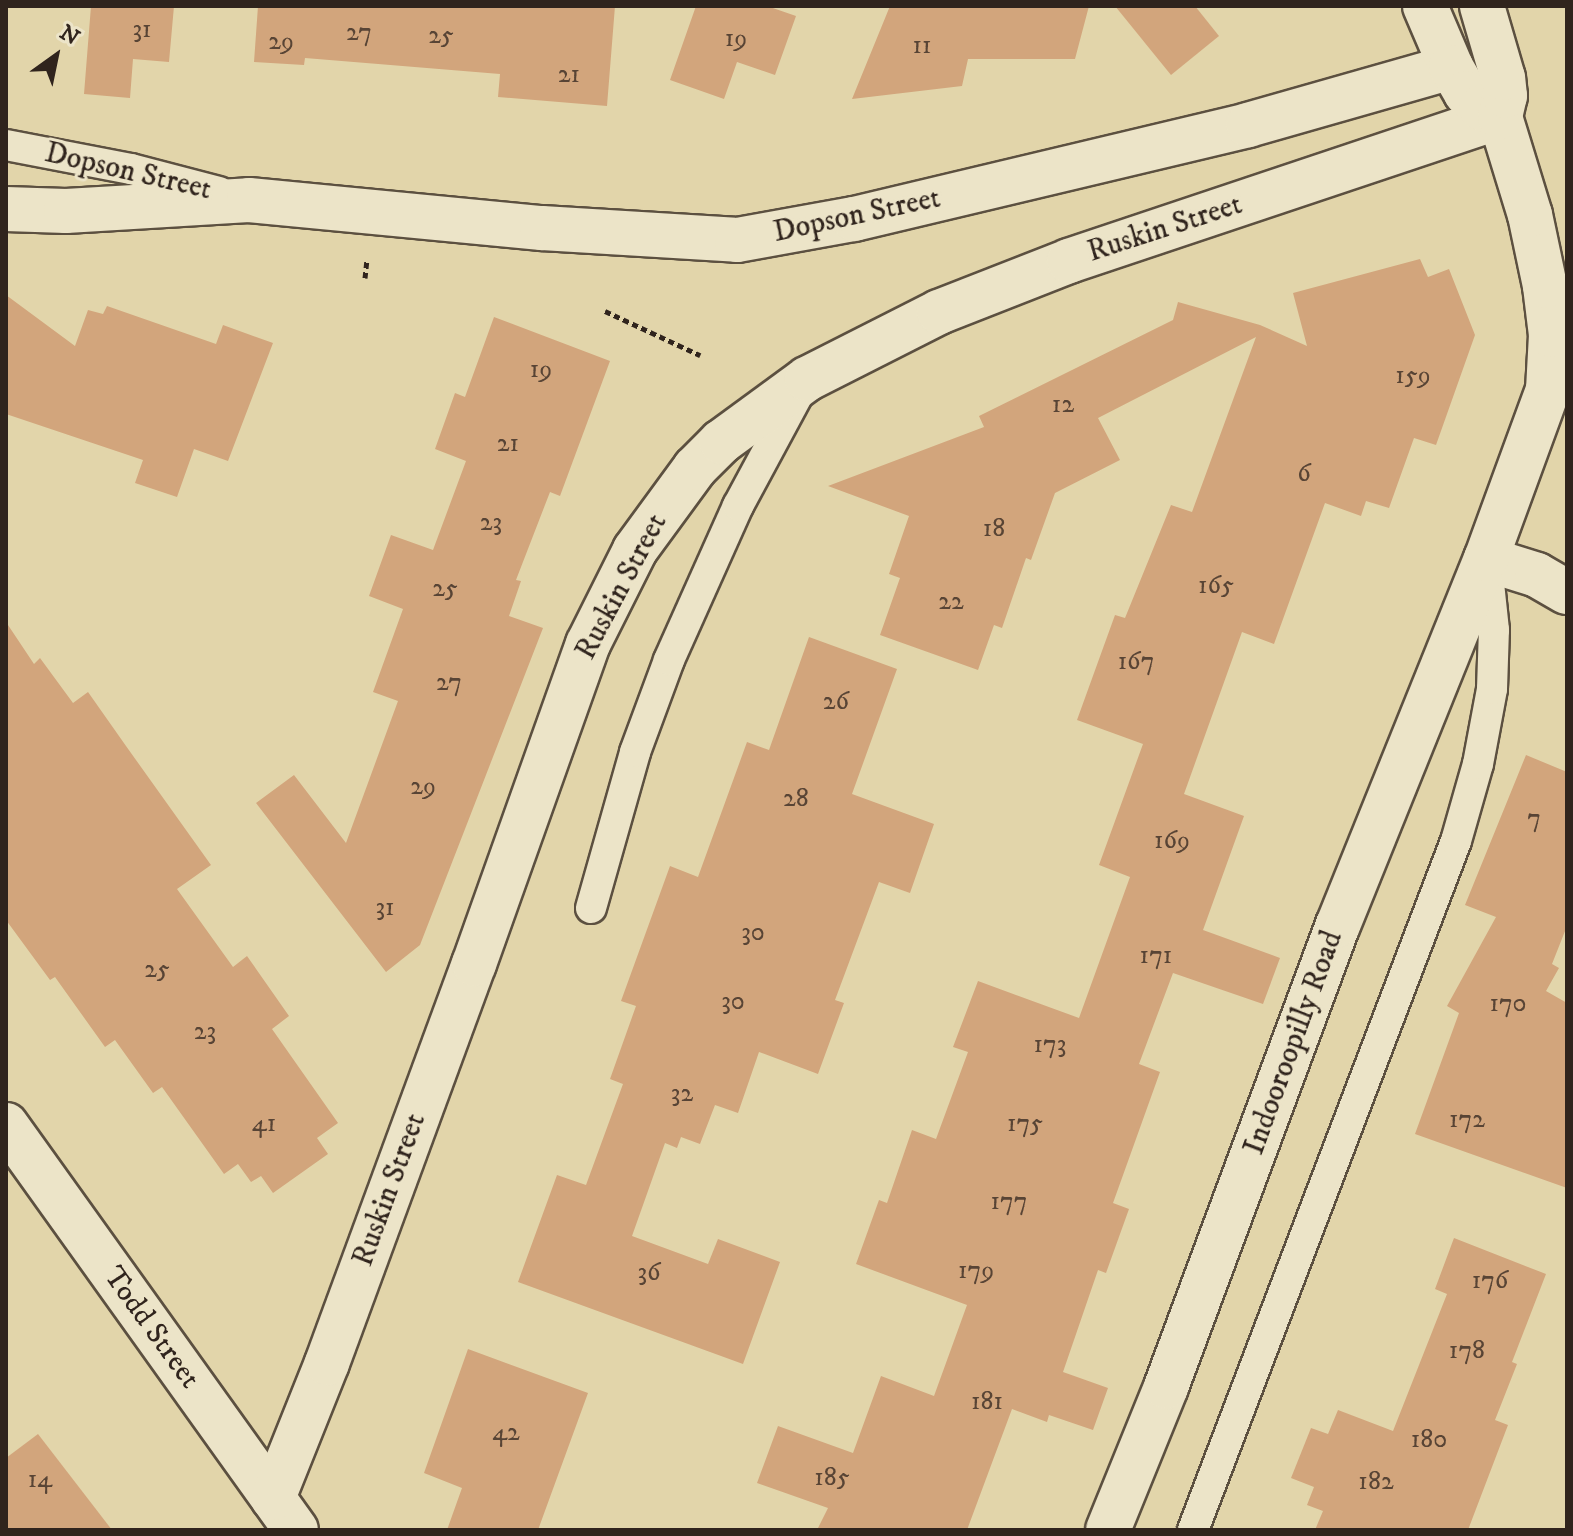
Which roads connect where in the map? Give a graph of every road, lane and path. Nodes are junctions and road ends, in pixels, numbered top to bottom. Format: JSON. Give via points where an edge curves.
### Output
{"nodes":[{"id":1,"x":1425,"y":6,"type":"edge"},
{"id":2,"x":1482,"y":6,"type":"edge"},
{"id":3,"x":1451,"y":67,"type":"junction"},
{"id":4,"x":1500,"y":117,"type":"junction"},
{"id":5,"x":6,"y":145,"type":"edge"},
{"id":6,"x":249,"y":200,"type":"junction"},
{"id":7,"x":6,"y":209,"type":"edge"},
{"id":8,"x":367,"y":254,"type":"dead end"},
{"id":9,"x":365,"y":278,"type":"dead end"},
{"id":10,"x":605,"y":311,"type":"dead end"},
{"id":11,"x":700,"y":355,"type":"dead end"},
{"id":12,"x":807,"y":379,"type":"junction"},
{"id":13,"x":1486,"y":559,"type":"junction"},
{"id":14,"x":1567,"y":592,"type":"edge"},
{"id":15,"x":591,"y":908,"type":"dead end"},
{"id":16,"x":6,"y":1125,"type":"edge"},
{"id":17,"x":284,"y":1514,"type":"edge"},
{"id":18,"x":1108,"y":1530,"type":"edge"},
{"id":19,"x":1193,"y":1530,"type":"edge"}],
"edges":[{"from":1,"to":3,"type":"street"},
{"from":2,"to":4,"type":"street","name":"Indooroopilly Road","via":[[1503,78]]},
{"from":3,"to":4,"type":"street","via":[[1474,102]]},
{"from":3,"to":6,"type":"street","name":"Dopson Street","via":[[1233,129],[764,237],[650,236]]},
{"from":4,"to":12,"type":"street","name":"Ruskin Street","via":[[1069,261],[929,317]]},
{"from":4,"to":13,"type":"street","name":"Indooroopilly Road","via":[[1538,249],[1551,370],[1541,414]]},
{"from":5,"to":6,"type":"lane","name":"Dopson Street","via":[[131,169]]},
{"from":6,"to":7,"type":"street","name":"Dopson Street","via":[[78,211]]},
{"from":8,"to":9,"type":"path"},
{"from":10,"to":11,"type":"path"},
{"from":12,"to":15,"type":"lane","via":[[738,506],[669,660],[635,752]]},
{"from":12,"to":17,"type":"street","name":"Ruskin Street","via":[[721,442],[695,468],[642,539],[605,608],[574,679],[327,1363]]},
{"from":13,"to":14,"type":"street","via":[[1537,575]]},
{"from":13,"to":18,"type":"street","name":"Indooroopilly Road","via":[[1338,925]]},
{"from":13,"to":19,"type":"lane","name":"Indooroopilly Road","via":[[1494,630],[1492,689],[1456,841]]},
{"from":16,"to":17,"type":"street","name":"Todd Street"}]}
